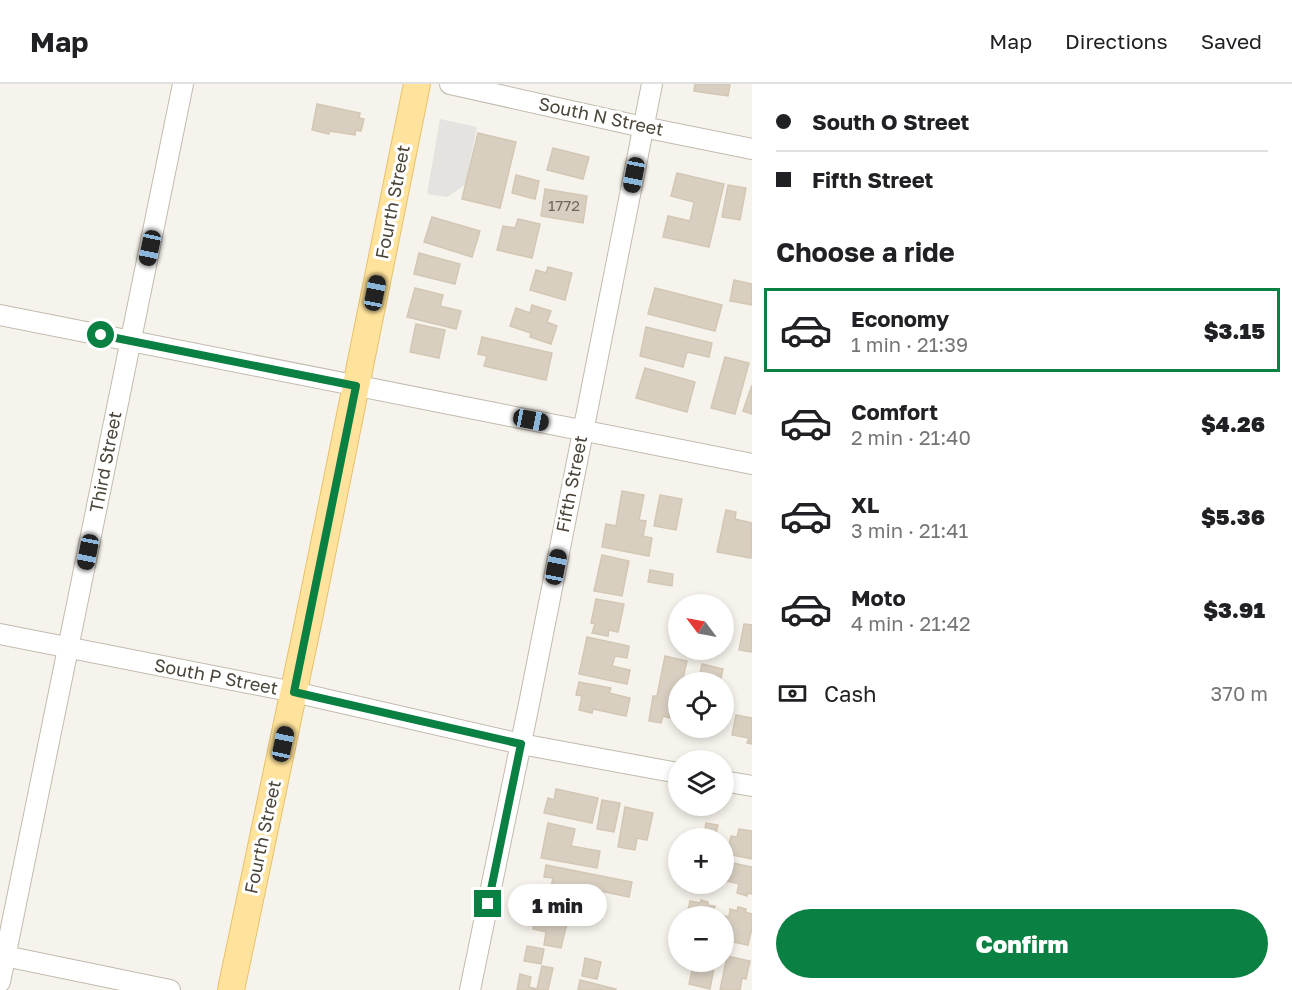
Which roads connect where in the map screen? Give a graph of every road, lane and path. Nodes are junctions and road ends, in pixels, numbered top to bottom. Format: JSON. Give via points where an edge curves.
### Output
{"nodes":[{"id":1,"x":183,"y":84,"type":"edge"},
{"id":2,"x":417,"y":84,"type":"edge"},
{"id":3,"x":450,"y":84,"type":"edge"},
{"id":4,"x":652,"y":84,"type":"edge"},
{"id":5,"x":508,"y":90,"type":"edge"},
{"id":6,"x":643,"y":128,"type":"junction"},
{"id":7,"x":752,"y":149,"type":"edge"},
{"id":8,"x":0,"y":315,"type":"edge"},
{"id":9,"x":131,"y":341,"type":"junction"},
{"id":10,"x":356,"y":386,"type":"junction"},
{"id":11,"x":583,"y":431,"type":"junction"},
{"id":12,"x":752,"y":464,"type":"edge"},
{"id":13,"x":0,"y":634,"type":"edge"},
{"id":14,"x":69,"y":648,"type":"junction"},
{"id":15,"x":294,"y":692,"type":"junction"},
{"id":16,"x":521,"y":744,"type":"junction"},
{"id":17,"x":668,"y":771,"type":"edge"},
{"id":18,"x":734,"y":783,"type":"edge"},
{"id":19,"x":752,"y":786,"type":"edge"},
{"id":20,"x":3,"y":955,"type":"edge"},
{"id":21,"x":0,"y":982,"type":"edge"},
{"id":22,"x":170,"y":990,"type":"edge"},
{"id":23,"x":231,"y":990,"type":"edge"},
{"id":24,"x":471,"y":990,"type":"edge"}],
"edges":[{"from":1,"to":9,"type":"street","name":"Third Street"},
{"from":2,"to":10,"type":"main road","name":"Fourth Street"},
{"from":3,"to":5,"type":"street","name":"South N Street"},
{"from":4,"to":6,"type":"street","name":"Fifth Street"},
{"from":5,"to":6,"type":"street","name":"South N Street"},
{"from":6,"to":7,"type":"street","name":"South N Street"},
{"from":6,"to":11,"type":"street","name":"Fifth Street"},
{"from":8,"to":9,"type":"street"},
{"from":9,"to":10,"type":"street"},
{"from":9,"to":14,"type":"street","name":"Third Street"},
{"from":10,"to":11,"type":"street"},
{"from":10,"to":15,"type":"main road","name":"Fourth Street"},
{"from":11,"to":12,"type":"street"},
{"from":11,"to":16,"type":"street","name":"Fifth Street"},
{"from":13,"to":14,"type":"street","name":"South P Street"},
{"from":14,"to":15,"type":"street","name":"South P Street"},
{"from":14,"to":20,"type":"street","name":"Third Street"},
{"from":15,"to":16,"type":"street","name":"South P Street"},
{"from":15,"to":23,"type":"main road","name":"Fourth Street"},
{"from":16,"to":17,"type":"street","name":"South P Street"},
{"from":16,"to":24,"type":"street","name":"Fifth Street"},
{"from":18,"to":19,"type":"street"},
{"from":20,"to":21,"type":"street","name":"Third Street"},
{"from":20,"to":22,"type":"street"}]}
